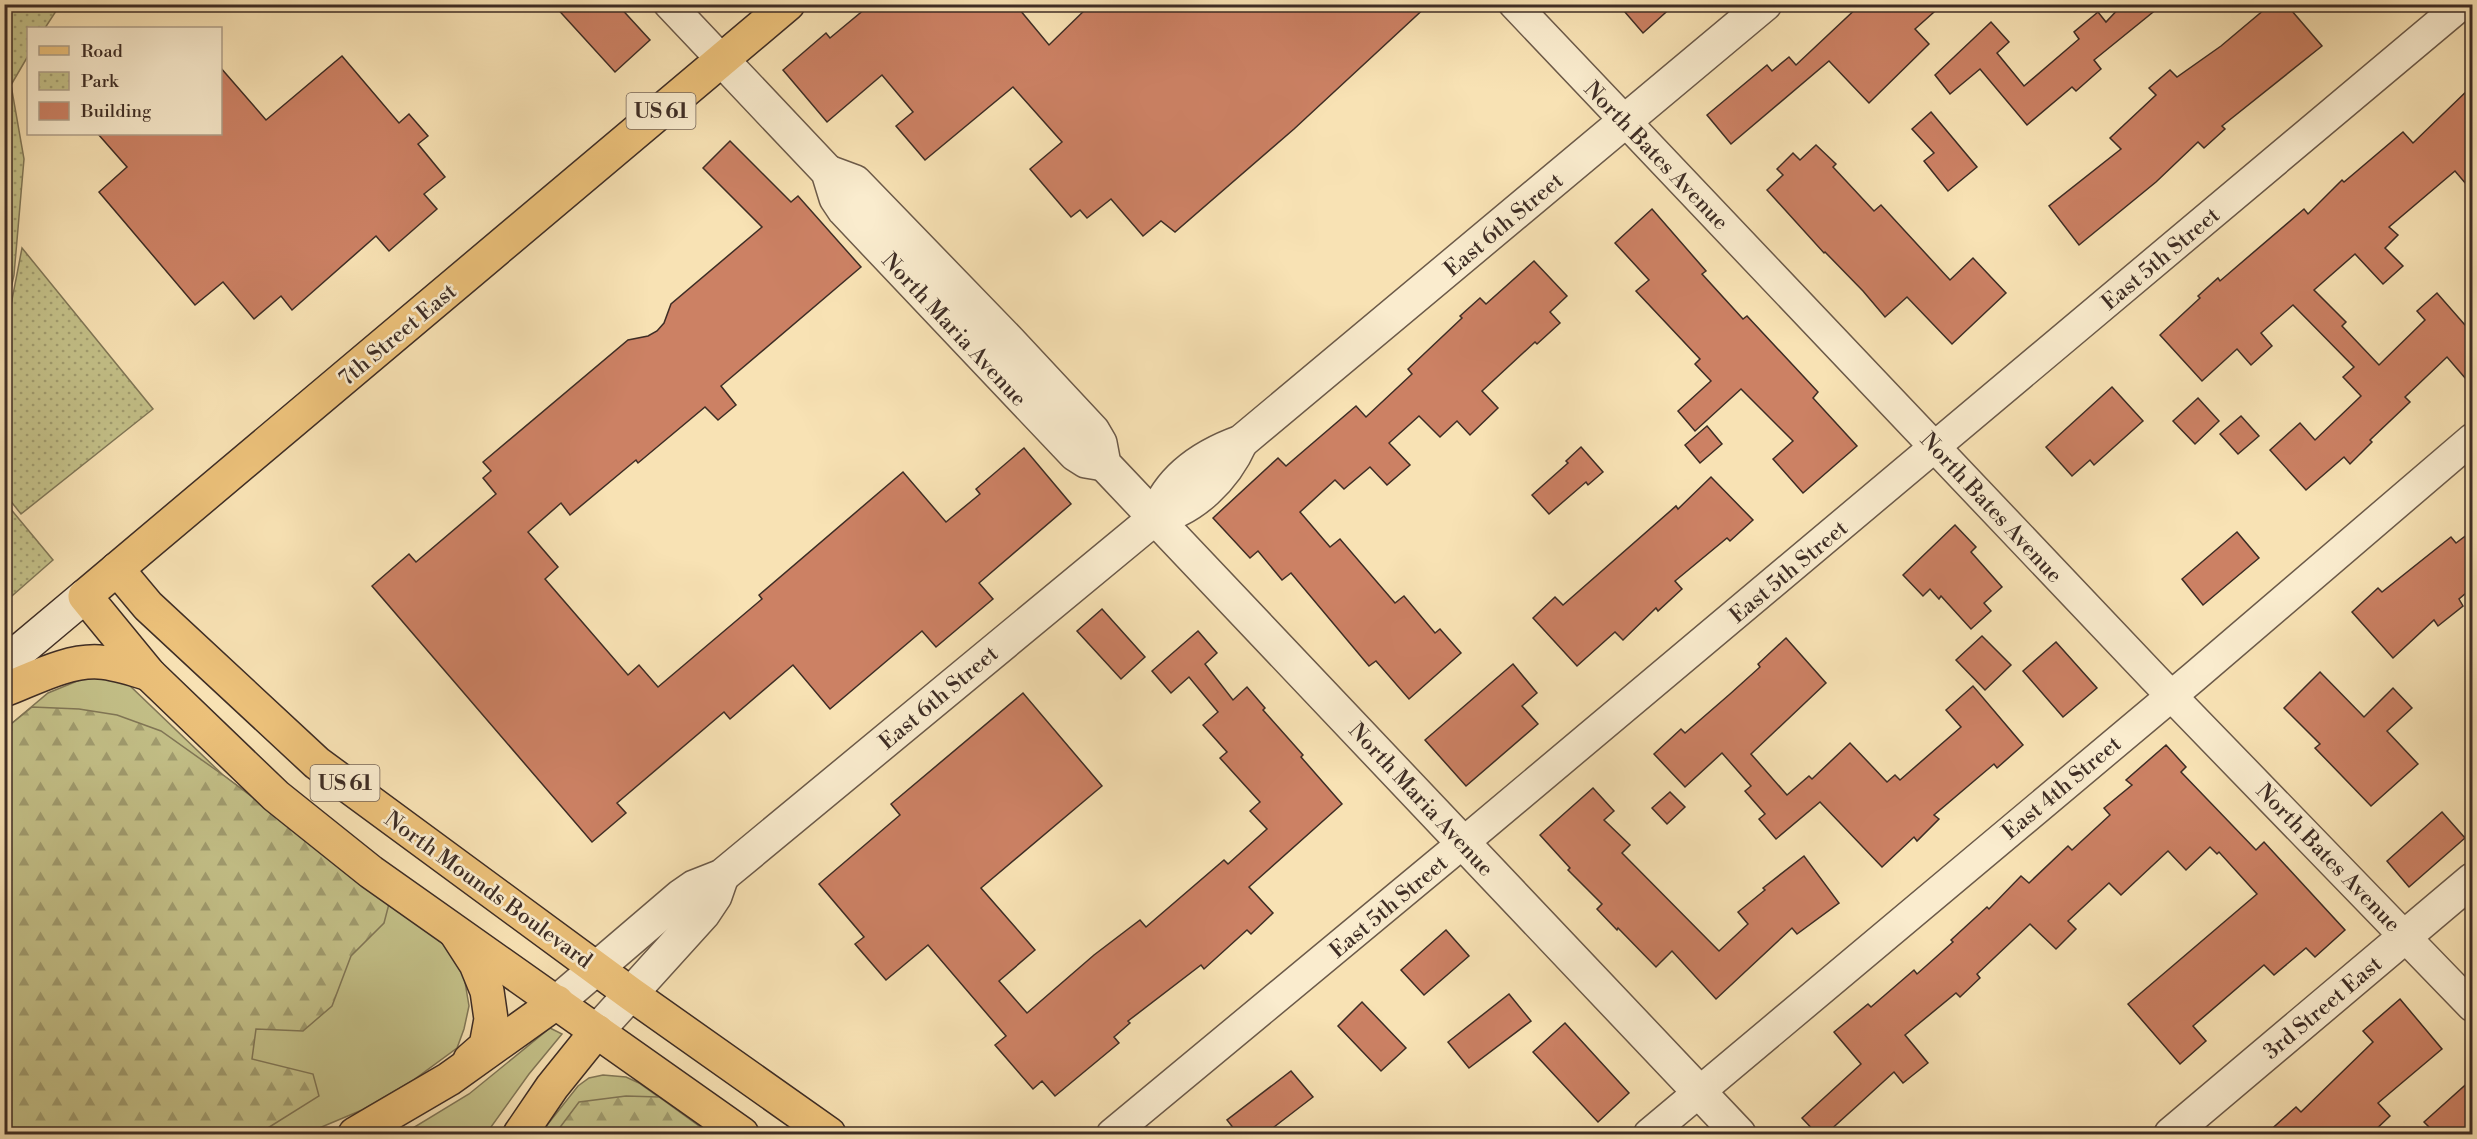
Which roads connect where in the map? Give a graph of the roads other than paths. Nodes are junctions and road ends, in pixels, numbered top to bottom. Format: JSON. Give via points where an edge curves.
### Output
{"nodes":[{"id":1,"x":669,"y":4,"type":"edge"},
{"id":2,"x":788,"y":4,"type":"edge"},
{"id":3,"x":1514,"y":4,"type":"edge"},
{"id":4,"x":1765,"y":4,"type":"edge"},
{"id":5,"x":2462,"y":4,"type":"edge"},
{"id":6,"x":722,"y":60,"type":"junction"},
{"id":7,"x":1625,"y":121,"type":"junction"},
{"id":8,"x":2472,"y":439,"type":"edge"},
{"id":9,"x":1935,"y":447,"type":"junction"},
{"id":10,"x":1155,"y":518,"type":"junction"},
{"id":11,"x":117,"y":569,"type":"junction"},
{"id":12,"x":85,"y":596,"type":"junction"},
{"id":13,"x":4,"y":664,"type":"edge"},
{"id":14,"x":149,"y":675,"type":"junction"},
{"id":15,"x":4,"y":690,"type":"edge"},
{"id":16,"x":2171,"y":694,"type":"junction"},
{"id":17,"x":1464,"y":842,"type":"junction"},
{"id":18,"x":722,"y":876,"type":"junction"},
{"id":19,"x":2472,"y":880,"type":"edge"},
{"id":20,"x":456,"y":933,"type":"junction"},
{"id":21,"x":2405,"y":936,"type":"junction"},
{"id":22,"x":597,"y":968,"type":"junction"},
{"id":23,"x":631,"y":994,"type":"junction"},
{"id":24,"x":557,"y":1002,"type":"junction"},
{"id":25,"x":2472,"y":1006,"type":"edge"},
{"id":26,"x":597,"y":1031,"type":"junction"},
{"id":27,"x":449,"y":1080,"type":"junction"},
{"id":28,"x":1699,"y":1092,"type":"junction"},
{"id":29,"x":355,"y":1134,"type":"edge"},
{"id":30,"x":520,"y":1134,"type":"edge"},
{"id":31,"x":742,"y":1134,"type":"edge"},
{"id":32,"x":829,"y":1134,"type":"edge"},
{"id":33,"x":1112,"y":1134,"type":"edge"},
{"id":34,"x":1648,"y":1134,"type":"edge"},
{"id":35,"x":1740,"y":1134,"type":"edge"},
{"id":36,"x":2171,"y":1134,"type":"edge"}],
"edges":[{"from":1,"to":6,"type":"street","name":"North Maria Avenue"},
{"from":2,"to":6,"type":"main road","name":"7th Street East","number":"US 61"},
{"from":3,"to":7,"type":"street","name":"North Bates Avenue"},
{"from":4,"to":7,"type":"street","name":"East 6th Street"},
{"from":5,"to":9,"type":"street","name":"East 5th Street"},
{"from":6,"to":10,"type":"street","name":"North Maria Avenue","via":[[828,172],[855,182],[1009,341],[1093,431],[1104,464]]},
{"from":6,"to":11,"type":"main road","name":"7th Street East","number":"US 61"},
{"from":7,"to":9,"type":"street","name":"North Bates Avenue"},
{"from":7,"to":10,"type":"street","name":"East 6th Street","via":[[1241,442],[1209,455],[1181,476],[1163,497]]},
{"from":8,"to":16,"type":"street","name":"East 4th Street"},
{"from":9,"to":16,"type":"street","name":"North Bates Avenue"},
{"from":9,"to":17,"type":"street","name":"East 5th Street"},
{"from":10,"to":17,"type":"street","name":"North Maria Avenue"},
{"from":10,"to":18,"type":"street","name":"East 6th Street"},
{"from":11,"to":12,"type":"main road","name":"7th Street East","number":"US 61"},
{"from":11,"to":22,"type":"main road","name":"North Mounds Boulevard","number":"US 61","via":[[148,606],[317,762]]},
{"from":12,"to":13,"type":"street","name":"7th Street East"},
{"from":12,"to":14,"type":"main road","number":"US 61"},
{"from":14,"to":15,"type":"main road","via":[[123,666],[84,662]]},
{"from":14,"to":20,"type":"main road","number":"US 61","via":[[276,795],[371,872]]},
{"from":16,"to":21,"type":"street","name":"North Bates Avenue"},
{"from":16,"to":28,"type":"street","name":"East 4th Street"},
{"from":17,"to":28,"type":"street","name":"North Maria Avenue"},
{"from":17,"to":33,"type":"street","name":"East 5th Street"},
{"from":18,"to":22,"type":"street","name":"East 6th Street","via":[[689,890]]},
{"from":18,"to":23,"type":"street","name":"East 6th Street","via":[[703,914]]},
{"from":19,"to":21,"type":"street","name":"3rd Street East"},
{"from":20,"to":24,"type":"main road","number":"US 61"},
{"from":20,"to":27,"type":"main road","via":[[476,964],[487,991],[491,1019],[486,1046]]},
{"from":21,"to":25,"type":"street","name":"North Bates Avenue"},
{"from":21,"to":36,"type":"street","name":"3rd Street East"},
{"from":22,"to":23,"type":"main road","name":"North Mounds Boulevard","number":"US 61"},
{"from":22,"to":24,"type":"street","name":"East 6th Street"},
{"from":23,"to":26,"type":"street","name":"East 6th Street"},
{"from":23,"to":32,"type":"main road","name":"North Mounds Boulevard","number":"US 61"},
{"from":24,"to":26,"type":"main road","number":"US 61"},
{"from":24,"to":27,"type":"main road"},
{"from":26,"to":30,"type":"main road"},
{"from":26,"to":31,"type":"main road","number":"US 61"},
{"from":27,"to":29,"type":"main road"},
{"from":28,"to":34,"type":"street","name":"East 4th Street"},
{"from":28,"to":35,"type":"street","name":"North Maria Avenue"}]}
